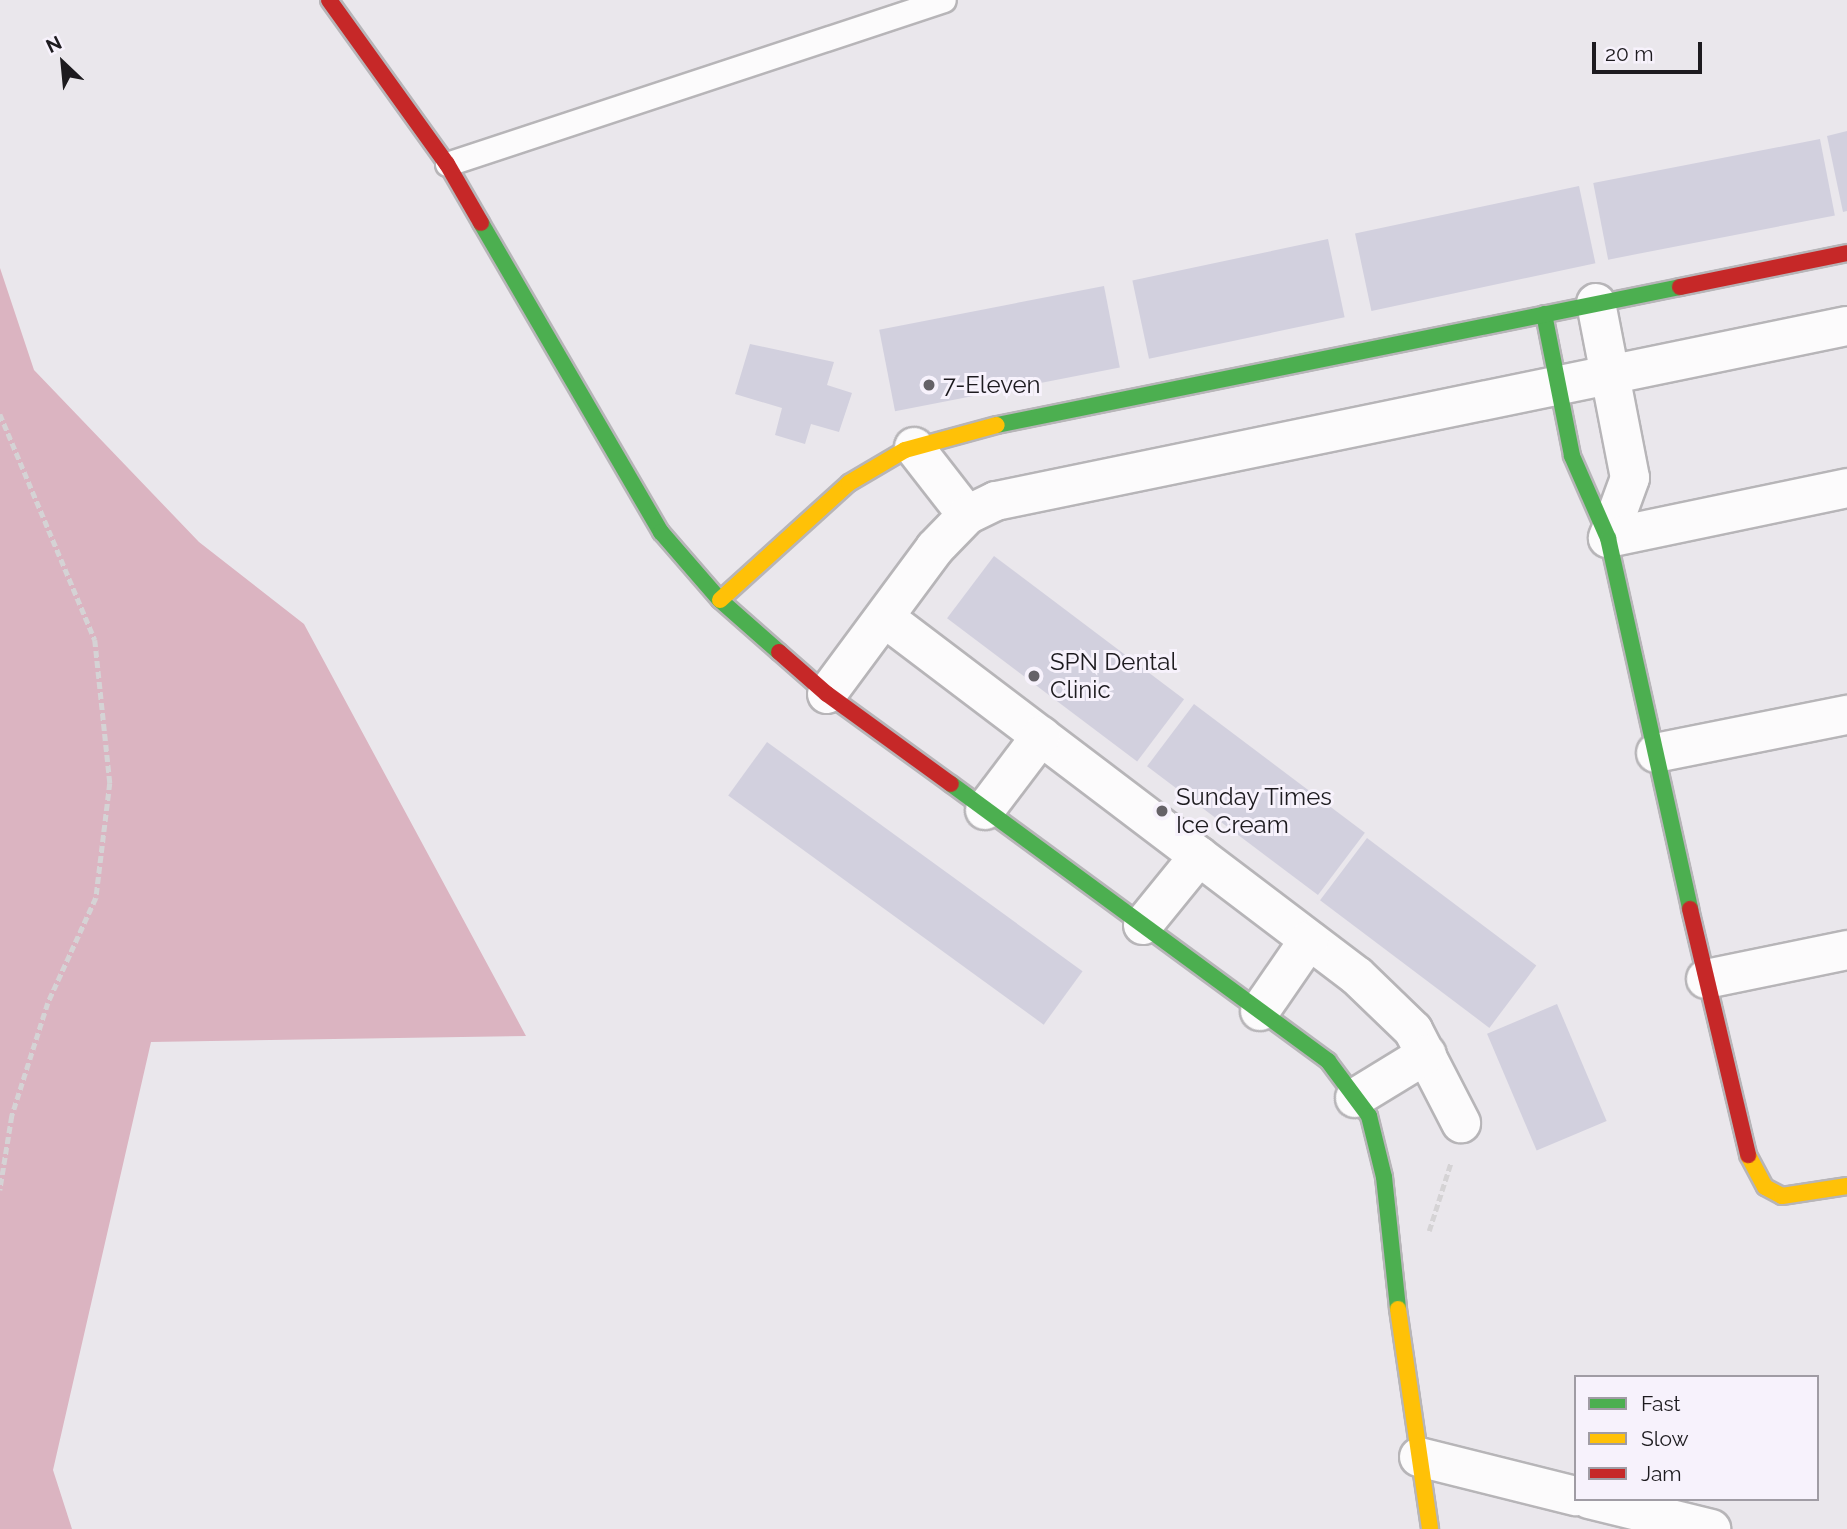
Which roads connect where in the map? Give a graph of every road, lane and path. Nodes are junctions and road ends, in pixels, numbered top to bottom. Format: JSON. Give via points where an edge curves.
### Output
{"nodes":[{"id":1,"x":328,"y":0,"type":"edge"},
{"id":2,"x":944,"y":0,"type":"edge"},
{"id":3,"x":447,"y":164,"type":"junction"},
{"id":4,"x":1847,"y":253,"type":"edge"},
{"id":5,"x":1596,"y":303,"type":"junction"},
{"id":6,"x":1544,"y":314,"type":"junction"},
{"id":7,"x":1847,"y":326,"type":"edge"},
{"id":8,"x":1613,"y":377,"type":"junction"},
{"id":9,"x":1559,"y":388,"type":"junction"},
{"id":10,"x":0,"y":414,"type":"edge"},
{"id":11,"x":914,"y":447,"type":"junction"},
{"id":12,"x":1847,"y":488,"type":"edge"},
{"id":13,"x":967,"y":515,"type":"junction"},
{"id":14,"x":1608,"y":538,"type":"junction"},
{"id":15,"x":720,"y":600,"type":"junction"},
{"id":16,"x":885,"y":618,"type":"junction"},
{"id":17,"x":827,"y":694,"type":"junction"},
{"id":18,"x":1847,"y":715,"type":"edge"},
{"id":19,"x":1041,"y":736,"type":"junction"},
{"id":20,"x":1656,"y":753,"type":"junction"},
{"id":21,"x":985,"y":810,"type":"junction"},
{"id":22,"x":1199,"y":856,"type":"junction"},
{"id":23,"x":1143,"y":925,"type":"junction"},
{"id":24,"x":1309,"y":940,"type":"junction"},
{"id":25,"x":1847,"y":950,"type":"edge"},
{"id":26,"x":1706,"y":979,"type":"junction"},
{"id":27,"x":1260,"y":1011,"type":"junction"},
{"id":28,"x":1426,"y":1054,"type":"junction"},
{"id":29,"x":1356,"y":1098,"type":"junction"},
{"id":30,"x":1461,"y":1123,"type":"dead end"},
{"id":31,"x":1451,"y":1162,"type":"dead end"},
{"id":32,"x":1847,"y":1186,"type":"edge"},
{"id":33,"x":0,"y":1190,"type":"edge"},
{"id":34,"x":1391,"y":1253,"type":"junction"},
{"id":35,"x":1419,"y":1457,"type":"junction"},
{"id":36,"x":1574,"y":1496,"type":"edge"},
{"id":37,"x":1597,"y":1501,"type":"edge"},
{"id":38,"x":1430,"y":1529,"type":"edge"},
{"id":39,"x":1710,"y":1529,"type":"edge"}],
"edges":[{"from":1,"to":3,"type":"street"},
{"from":2,"to":3,"type":"lane"},
{"from":3,"to":15,"type":"street","via":[[626,478],[661,532]]},
{"from":4,"to":5,"type":"street"},
{"from":5,"to":6,"type":"street"},
{"from":5,"to":8,"type":"street"},
{"from":6,"to":9,"type":"street"},
{"from":6,"to":11,"type":"street","via":[[1078,407],[947,435]]},
{"from":7,"to":8,"type":"street"},
{"from":8,"to":9,"type":"street"},
{"from":8,"to":14,"type":"street","via":[[1630,478]]},
{"from":9,"to":13,"type":"street","via":[[1026,492]]},
{"from":9,"to":14,"type":"street","via":[[1572,456]]},
{"from":10,"to":33,"type":"path","via":[[95,640],[110,783],[96,898],[48,1003],[12,1116]]},
{"from":11,"to":13,"type":"street"},
{"from":11,"to":15,"type":"street","via":[[849,483]]},
{"from":12,"to":14,"type":"street"},
{"from":13,"to":16,"type":"street","via":[[935,548]]},
{"from":14,"to":20,"type":"street"},
{"from":15,"to":17,"type":"street"},
{"from":16,"to":17,"type":"street"},
{"from":16,"to":19,"type":"street"},
{"from":17,"to":21,"type":"street"},
{"from":18,"to":20,"type":"street"},
{"from":19,"to":21,"type":"street"},
{"from":19,"to":22,"type":"street"},
{"from":20,"to":26,"type":"street"},
{"from":21,"to":23,"type":"street"},
{"from":22,"to":23,"type":"street"},
{"from":22,"to":24,"type":"street"},
{"from":23,"to":27,"type":"street"},
{"from":24,"to":27,"type":"street"},
{"from":24,"to":28,"type":"street","via":[[1357,976],[1404,1021]]},
{"from":25,"to":26,"type":"street"},
{"from":26,"to":32,"type":"street","via":[[1740,1133],[1754,1173],[1765,1187],[1782,1196]]},
{"from":27,"to":29,"type":"street","via":[[1328,1061]]},
{"from":28,"to":29,"type":"street"},
{"from":28,"to":30,"type":"street"},
{"from":29,"to":34,"type":"street","via":[[1369,1116],[1384,1177]]},
{"from":31,"to":34,"type":"path","via":[[1429,1231]]},
{"from":34,"to":35,"type":"street"},
{"from":35,"to":36,"type":"street"},
{"from":35,"to":38,"type":"street"},
{"from":37,"to":39,"type":"street"}]}
